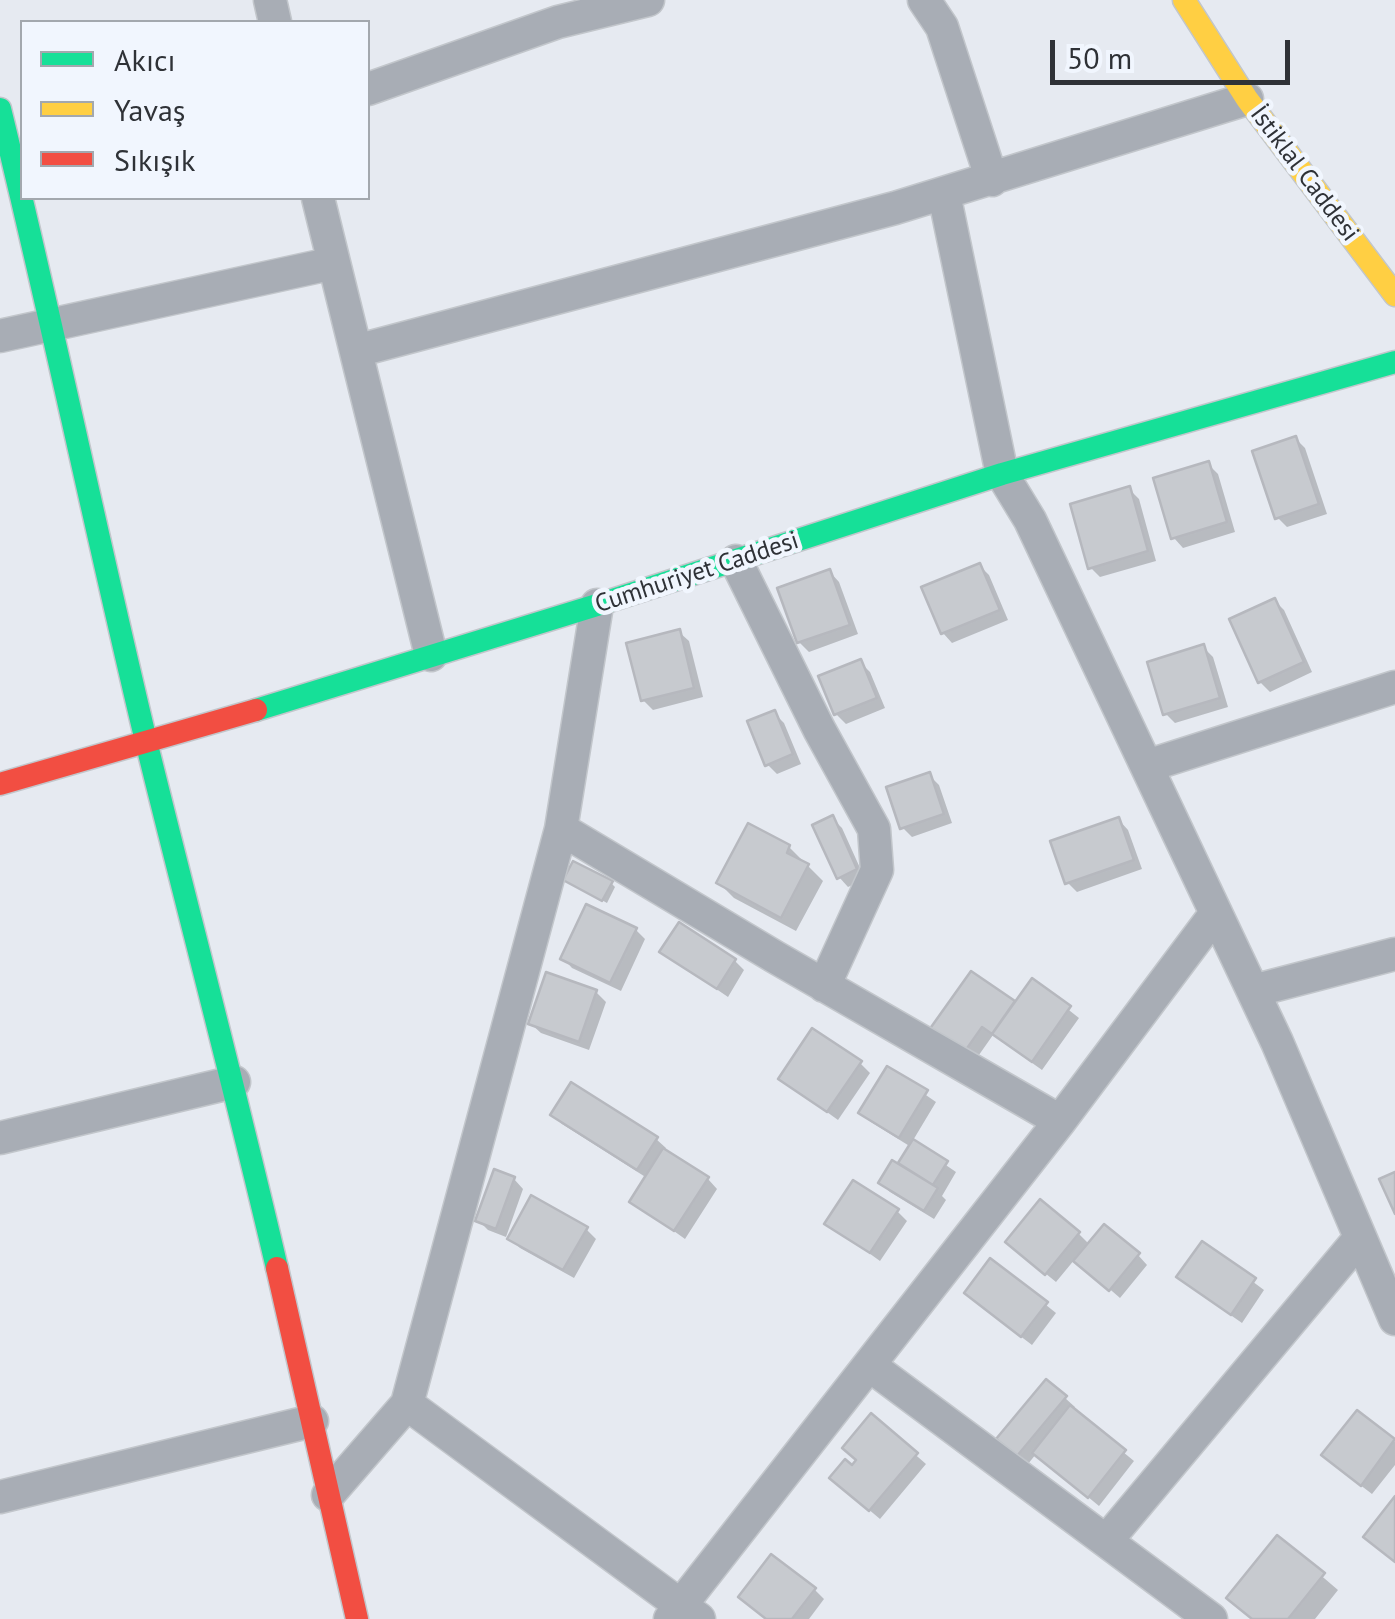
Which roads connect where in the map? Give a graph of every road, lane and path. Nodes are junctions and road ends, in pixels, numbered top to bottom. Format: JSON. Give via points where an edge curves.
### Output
{"nodes":[{"id":1,"x":648,"y":0,"type":"edge"},
{"id":2,"x":924,"y":0,"type":"edge"},
{"id":3,"x":1184,"y":0,"type":"edge"},
{"id":4,"x":370,"y":88,"type":"edge"},
{"id":5,"x":1248,"y":99,"type":"junction"},
{"id":6,"x":0,"y":109,"type":"edge"},
{"id":7,"x":992,"y":180,"type":"junction"},
{"id":8,"x":20,"y":189,"type":"edge"},
{"id":9,"x":944,"y":194,"type":"junction"},
{"id":10,"x":23,"y":200,"type":"edge"},
{"id":11,"x":318,"y":200,"type":"edge"},
{"id":12,"x":334,"y":263,"type":"junction"},
{"id":13,"x":1395,"y":295,"type":"edge"},
{"id":14,"x":54,"y":326,"type":"junction"},
{"id":15,"x":0,"y":336,"type":"edge"},
{"id":16,"x":356,"y":351,"type":"junction"},
{"id":17,"x":1395,"y":362,"type":"edge"},
{"id":18,"x":1002,"y":474,"type":"junction"},
{"id":19,"x":736,"y":561,"type":"junction"},
{"id":20,"x":597,"y":605,"type":"junction"},
{"id":21,"x":431,"y":655,"type":"junction"},
{"id":22,"x":1395,"y":686,"type":"edge"},
{"id":23,"x":148,"y":744,"type":"junction"},
{"id":24,"x":1147,"y":766,"type":"junction"},
{"id":25,"x":0,"y":784,"type":"edge"},
{"id":26,"x":561,"y":829,"type":"junction"},
{"id":27,"x":1216,"y":913,"type":"junction"},
{"id":28,"x":1395,"y":954,"type":"edge"},
{"id":29,"x":824,"y":986,"type":"junction"},
{"id":30,"x":1253,"y":991,"type":"junction"},
{"id":31,"x":234,"y":1082,"type":"junction"},
{"id":32,"x":1060,"y":1121,"type":"junction"},
{"id":33,"x":0,"y":1138,"type":"edge"},
{"id":34,"x":1360,"y":1238,"type":"junction"},
{"id":35,"x":1395,"y":1319,"type":"edge"},
{"id":36,"x":870,"y":1365,"type":"junction"},
{"id":37,"x":406,"y":1404,"type":"junction"},
{"id":38,"x":312,"y":1421,"type":"junction"},
{"id":39,"x":328,"y":1495,"type":"junction"},
{"id":40,"x":0,"y":1497,"type":"edge"},
{"id":41,"x":1107,"y":1540,"type":"junction"},
{"id":42,"x":684,"y":1615,"type":"edge"},
{"id":43,"x":357,"y":1619,"type":"edge"},
{"id":44,"x":1211,"y":1619,"type":"edge"}],
"edges":[{"from":1,"to":4,"type":"street","via":[[558,22]]},
{"from":2,"to":7,"type":"street","via":[[942,27]]},
{"from":3,"to":5,"type":"street","name":"İstiklal Caddesi"},
{"from":5,"to":7,"type":"street"},
{"from":5,"to":13,"type":"street","name":"İstiklal Caddesi"},
{"from":6,"to":8,"type":"street"},
{"from":7,"to":9,"type":"street"},
{"from":9,"to":16,"type":"street"},
{"from":9,"to":18,"type":"street"},
{"from":10,"to":14,"type":"street"},
{"from":11,"to":12,"type":"street"},
{"from":12,"to":14,"type":"street"},
{"from":12,"to":16,"type":"street"},
{"from":14,"to":15,"type":"street"},
{"from":14,"to":23,"type":"street"},
{"from":16,"to":21,"type":"street"},
{"from":17,"to":18,"type":"street","name":"Cumhuriyet Caddesi"},
{"from":18,"to":19,"type":"street","name":"Cumhuriyet Caddesi"},
{"from":18,"to":24,"type":"street"},
{"from":19,"to":20,"type":"street","name":"Cumhuriyet Caddesi"},
{"from":19,"to":29,"type":"street","via":[[874,829],[878,870]]},
{"from":20,"to":21,"type":"street","name":"Cumhuriyet Caddesi"},
{"from":20,"to":26,"type":"street"},
{"from":21,"to":23,"type":"street","name":"Cumhuriyet Caddesi"},
{"from":22,"to":24,"type":"street"},
{"from":23,"to":25,"type":"street","name":"Cumhuriyet Caddesi"},
{"from":23,"to":31,"type":"street"},
{"from":24,"to":27,"type":"street"},
{"from":26,"to":29,"type":"street"},
{"from":26,"to":37,"type":"street"},
{"from":27,"to":30,"type":"street"},
{"from":27,"to":32,"type":"street"},
{"from":28,"to":30,"type":"street"},
{"from":29,"to":32,"type":"street"},
{"from":30,"to":34,"type":"street"},
{"from":31,"to":33,"type":"street"},
{"from":31,"to":38,"type":"street"},
{"from":32,"to":36,"type":"street"},
{"from":34,"to":35,"type":"street"},
{"from":34,"to":41,"type":"street"},
{"from":36,"to":41,"type":"street"},
{"from":36,"to":42,"type":"street"},
{"from":37,"to":39,"type":"street"},
{"from":37,"to":42,"type":"street"},
{"from":38,"to":39,"type":"street"},
{"from":38,"to":40,"type":"street"},
{"from":39,"to":43,"type":"street"},
{"from":41,"to":44,"type":"street"}]}
